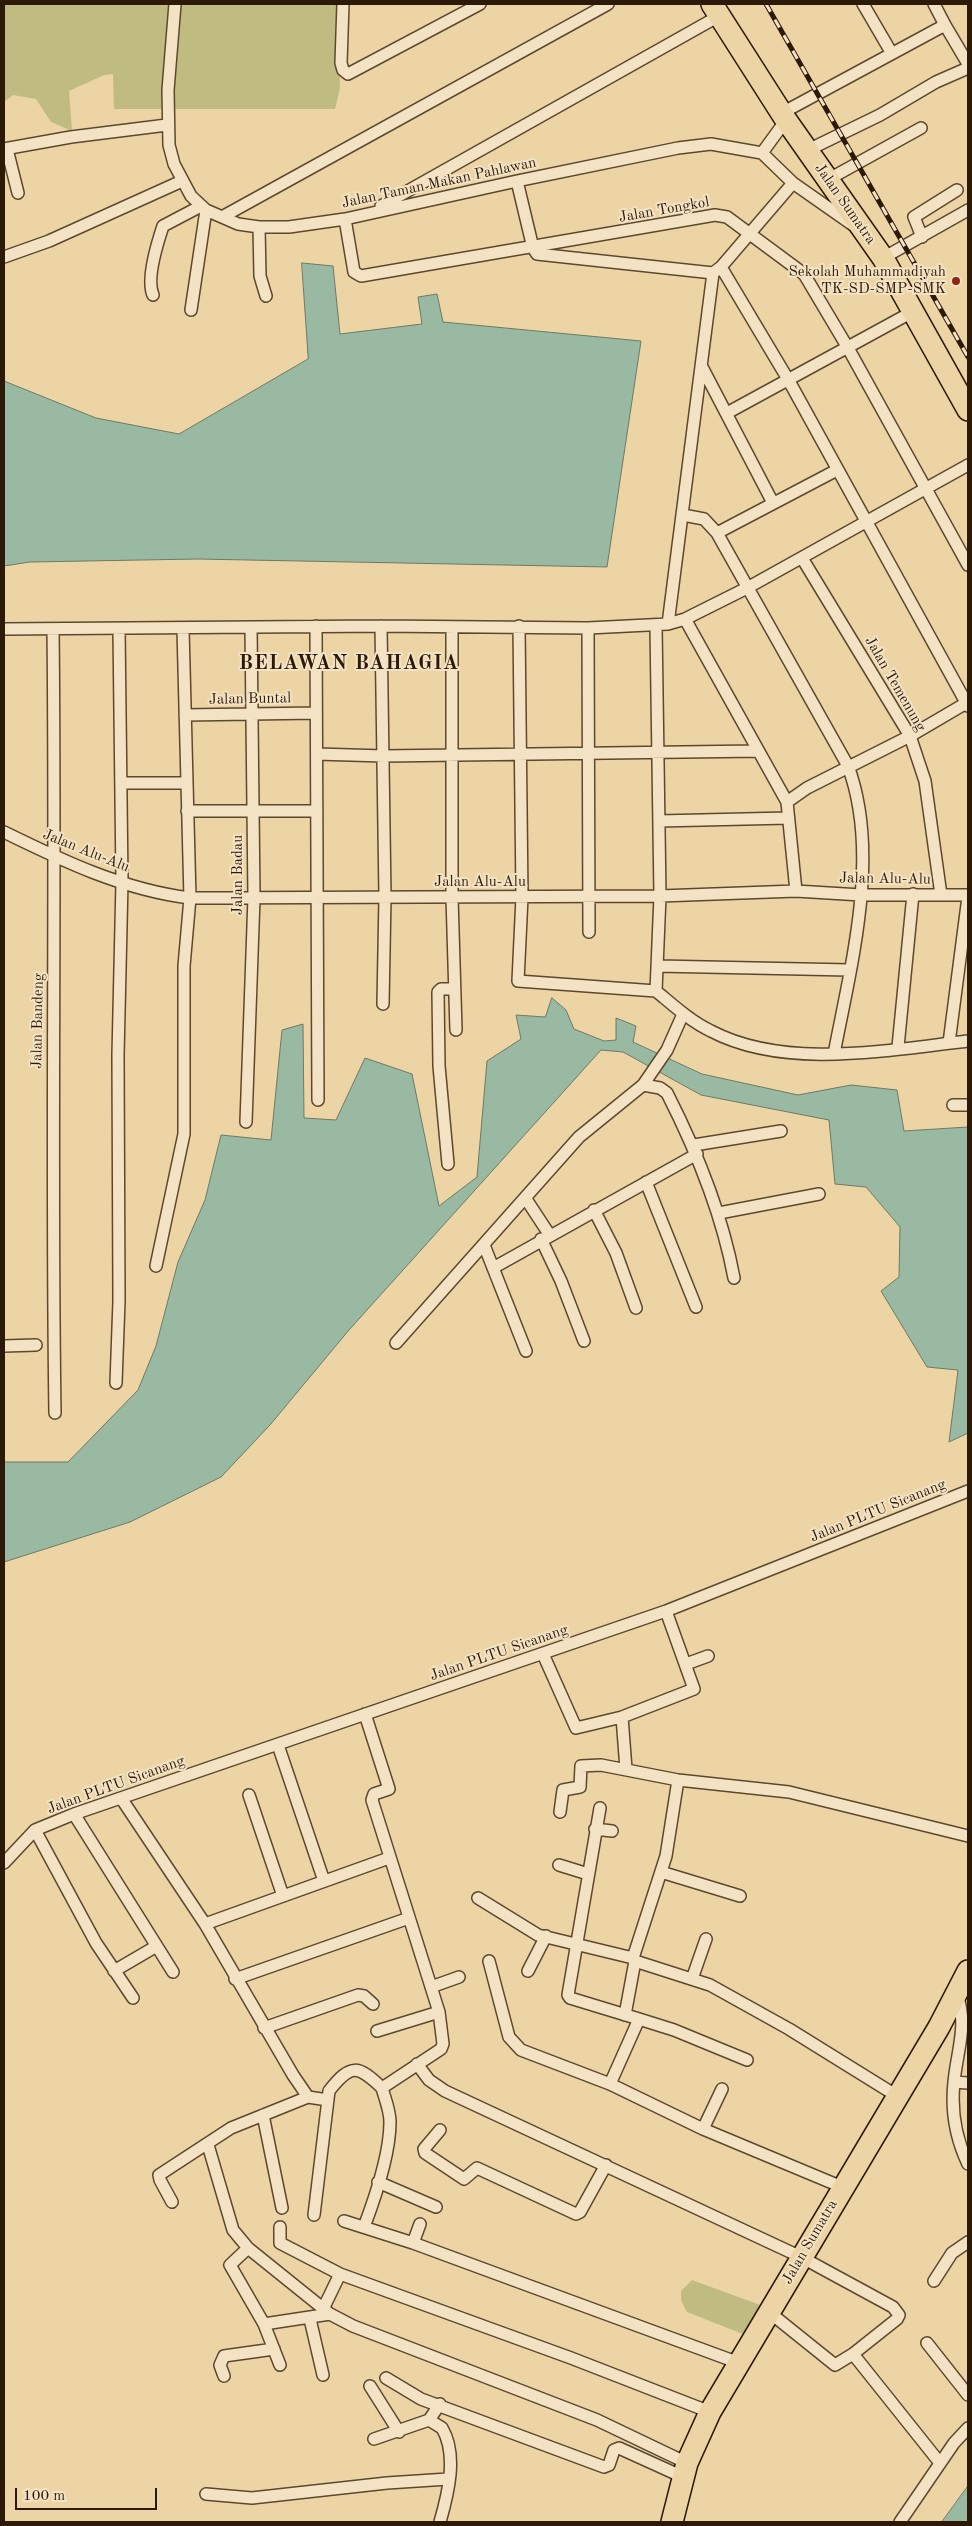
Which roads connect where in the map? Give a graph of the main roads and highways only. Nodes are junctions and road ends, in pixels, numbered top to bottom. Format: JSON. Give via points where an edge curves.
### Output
{"nodes":[{"id":1,"x":715,"y":10,"type":"edge"},
{"id":2,"x":968,"y":410,"type":"edge"},
{"id":3,"x":968,"y":1971,"type":"edge"},
{"id":4,"x":672,"y":2522,"type":"edge"}],
"edges":[{"from":1,"to":2,"type":"highway","name":"Jalan Sumatra","via":[[883,258]]},
{"from":3,"to":4,"type":"highway","name":"Jalan Sumatra","via":[[957,1995],[710,2412],[685,2470]]}]}
